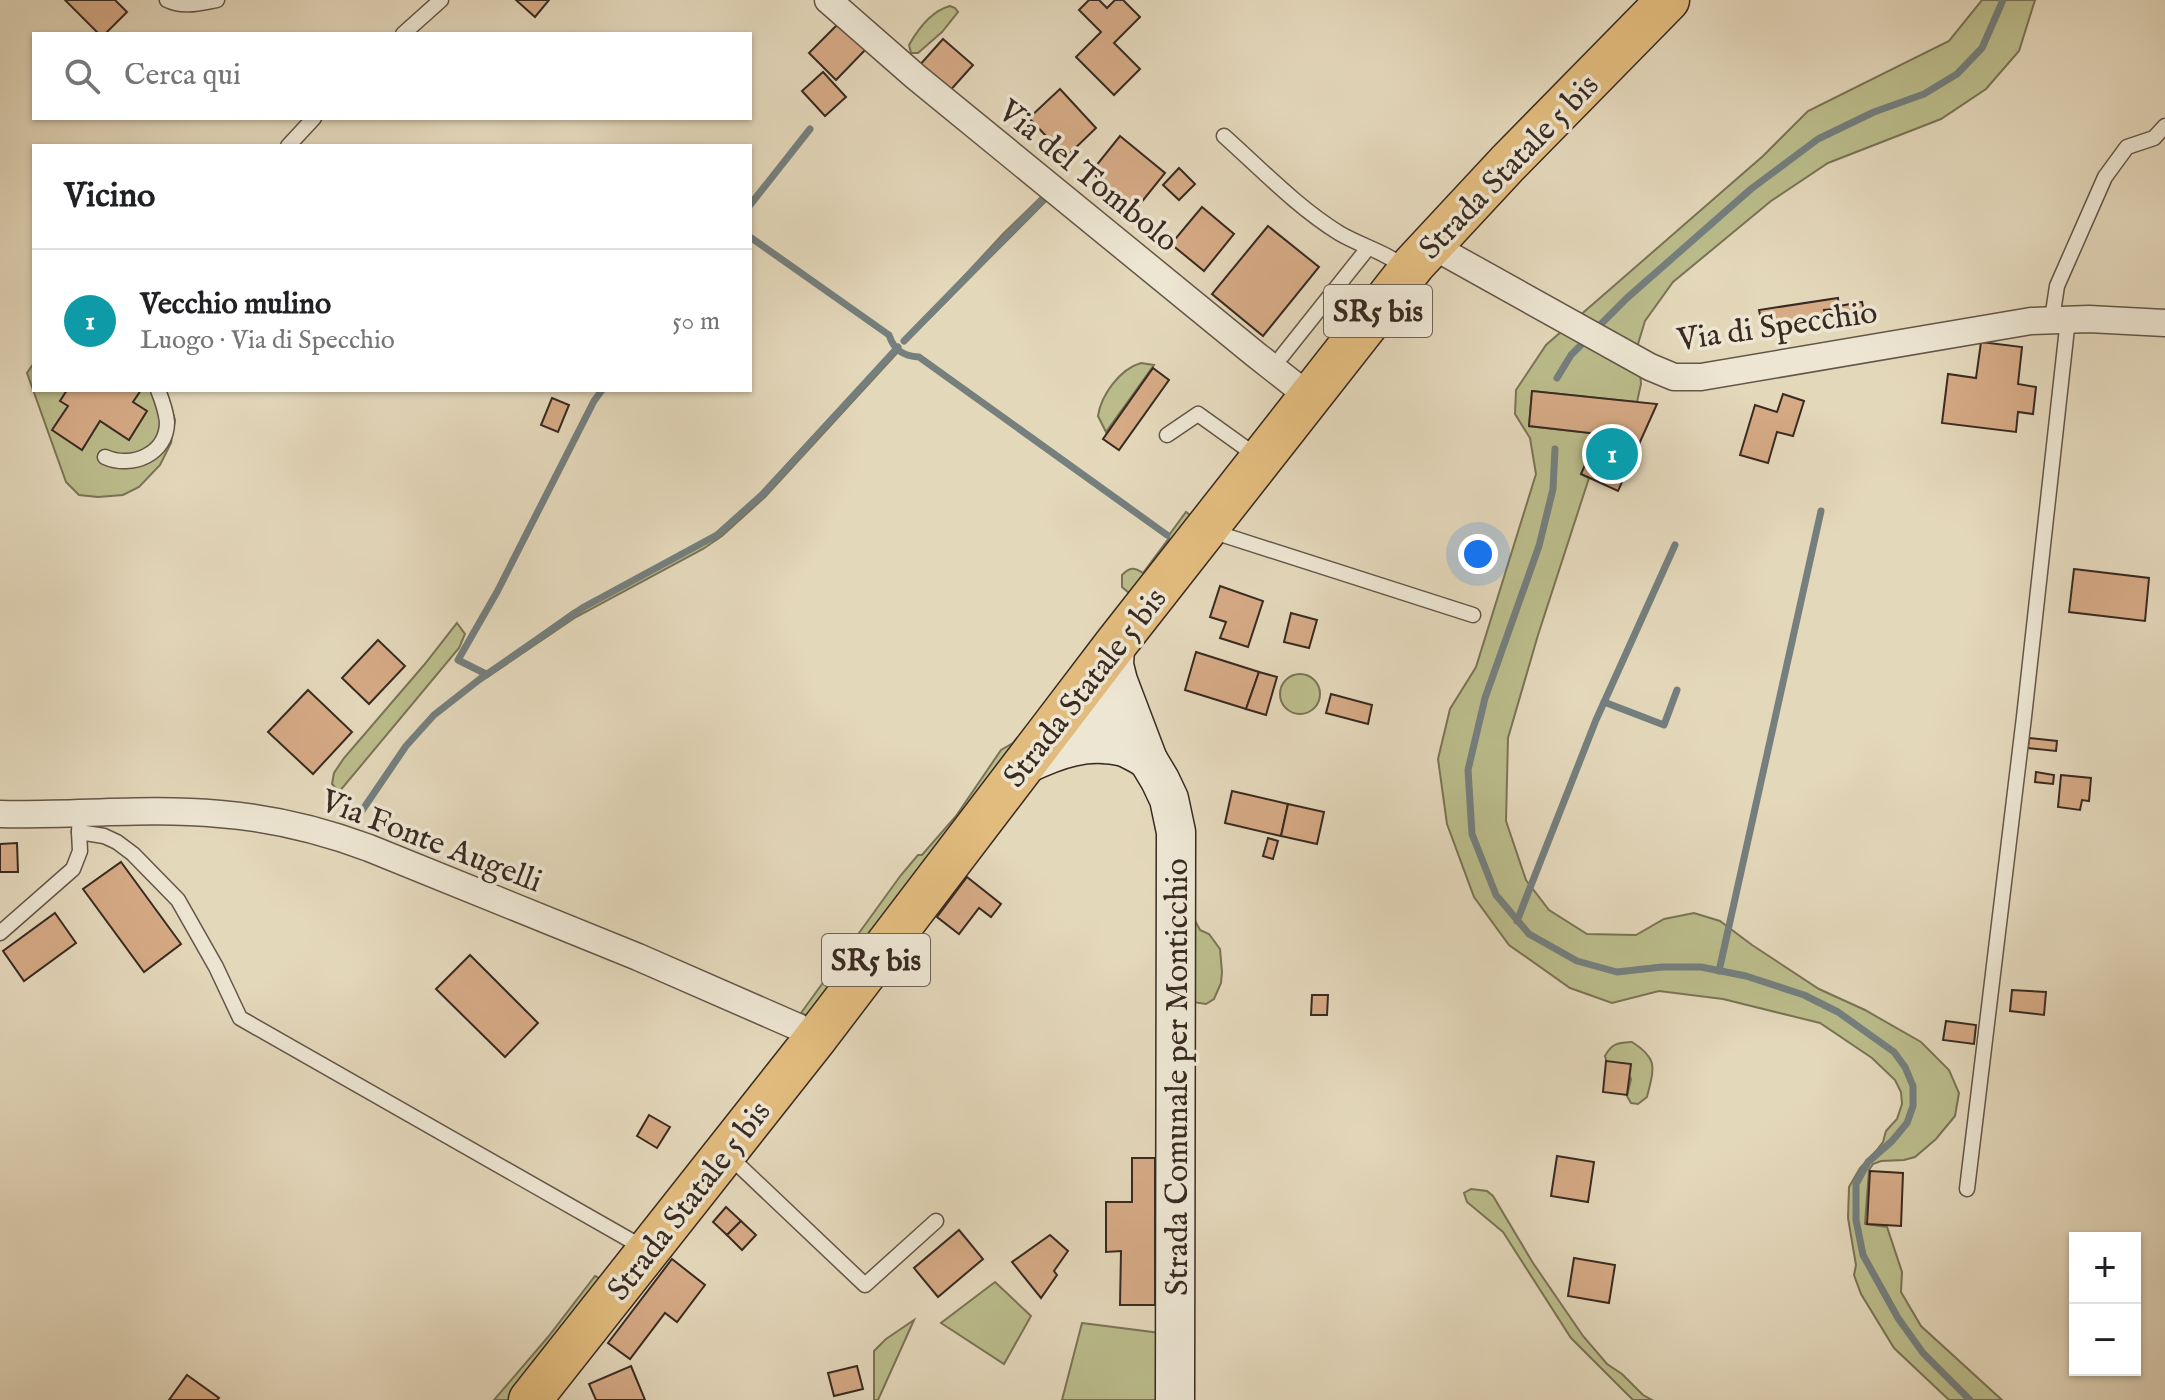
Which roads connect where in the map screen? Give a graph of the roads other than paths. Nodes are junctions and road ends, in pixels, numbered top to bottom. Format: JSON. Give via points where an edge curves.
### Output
{"nodes":[{"id":1,"x":167,"y":0,"type":"edge"},
{"id":2,"x":217,"y":0,"type":"edge"},
{"id":3,"x":441,"y":0,"type":"edge"},
{"id":4,"x":828,"y":0,"type":"edge"},
{"id":5,"x":1668,"y":0,"type":"edge"},
{"id":6,"x":405,"y":32,"type":"edge"},
{"id":7,"x":312,"y":120,"type":"edge"},
{"id":8,"x":2165,"y":126,"type":"edge"},
{"id":9,"x":1224,"y":136,"type":"dead end"},
{"id":10,"x":290,"y":144,"type":"edge"},
{"id":11,"x":1368,"y":248,"type":"junction"},
{"id":12,"x":1420,"y":258,"type":"junction"},
{"id":13,"x":2060,"y":319,"type":"junction"},
{"id":14,"x":2165,"y":323,"type":"edge"},
{"id":15,"x":1282,"y":356,"type":"dead end"},
{"id":16,"x":159,"y":392,"type":"edge"},
{"id":17,"x":1311,"y":398,"type":"junction"},
{"id":18,"x":1167,"y":435,"type":"dead end"},
{"id":19,"x":105,"y":457,"type":"dead end"},
{"id":20,"x":1262,"y":460,"type":"junction"},
{"id":21,"x":1207,"y":530,"type":"junction"},
{"id":22,"x":1473,"y":615,"type":"dead end"},
{"id":23,"x":1115,"y":645,"type":"junction"},
{"id":24,"x":1085,"y":685,"type":"junction"},
{"id":25,"x":1135,"y":742,"type":"junction"},
{"id":26,"x":1024,"y":765,"type":"junction"},
{"id":27,"x":0,"y":814,"type":"edge"},
{"id":28,"x":80,"y":823,"type":"junction"},
{"id":29,"x":0,"y":933,"type":"edge"},
{"id":30,"x":815,"y":1039,"type":"junction"},
{"id":31,"x":725,"y":1152,"type":"junction"},
{"id":32,"x":1967,"y":1189,"type":"dead end"},
{"id":33,"x":936,"y":1221,"type":"dead end"},
{"id":34,"x":648,"y":1250,"type":"junction"},
{"id":35,"x":530,"y":1400,"type":"edge"},
{"id":36,"x":1175,"y":1400,"type":"edge"}],
"edges":[{"from":1,"to":2,"type":"lane","via":[[184,5]]},
{"from":3,"to":6,"type":"lane"},
{"from":4,"to":17,"type":"street","name":"Via del Tombolo"},
{"from":5,"to":12,"type":"main road","name":"Strada Statale 5 bis","number":"SR5 bis"},
{"from":7,"to":10,"type":"lane"},
{"from":8,"to":13,"type":"lane","via":[[2154,138],[2127,147],[2105,177],[2057,286]]},
{"from":9,"to":11,"type":"lane","via":[[1317,218]]},
{"from":11,"to":12,"type":"lane"},
{"from":11,"to":15,"type":"lane"},
{"from":12,"to":13,"type":"street","name":"Via di Specchio","via":[[1679,378]]},
{"from":12,"to":17,"type":"main road","name":"Strada Statale 5 bis","number":"SR5 bis"},
{"from":13,"to":14,"type":"street","name":"Via di Specchio"},
{"from":13,"to":32,"type":"lane","via":[[2024,717]]},
{"from":16,"to":19,"type":"lane","via":[[166,431],[153,451],[125,463]]},
{"from":17,"to":20,"type":"main road","name":"Strada Statale 5 bis","number":"SR5 bis"},
{"from":18,"to":20,"type":"lane","via":[[1198,414]]},
{"from":20,"to":21,"type":"main road","name":"Strada Statale 5 bis","number":"SR5 bis"},
{"from":21,"to":22,"type":"lane"},
{"from":21,"to":23,"type":"main road","name":"Strada Statale 5 bis","number":"SR5 bis"},
{"from":23,"to":24,"type":"main road","name":"Strada Statale 5 bis","number":"SR5 bis"},
{"from":23,"to":25,"type":"main road","name":"Strada Comunale per Monticchio","via":[[1115,671]]},
{"from":24,"to":25,"type":"main road","name":"Strada Comunale per Monticchio","via":[[1109,690],[1121,702]]},
{"from":24,"to":26,"type":"main road","name":"Strada Statale 5 bis","number":"SR5 bis"},
{"from":25,"to":26,"type":"main road","via":[[1080,744]]},
{"from":25,"to":36,"type":"main road","name":"Strada Comunale per Monticchio","via":[[1169,799],[1177,847]]},
{"from":26,"to":30,"type":"main road","name":"Strada Statale 5 bis","number":"SR5 bis"},
{"from":27,"to":28,"type":"street","name":"Via Fonte Augelli"},
{"from":28,"to":29,"type":"lane","via":[[80,851],[73,869]]},
{"from":28,"to":30,"type":"street","name":"Via Fonte Augelli","via":[[218,813],[348,840],[638,957],[789,1022]]},
{"from":28,"to":34,"type":"lane","via":[[133,854],[178,900],[240,1018]]},
{"from":30,"to":31,"type":"main road","name":"Strada Statale 5 bis","number":"SR5 bis"},
{"from":31,"to":33,"type":"lane","via":[[865,1285]]},
{"from":31,"to":34,"type":"main road","name":"Strada Statale 5 bis","number":"SR5 bis"},
{"from":34,"to":35,"type":"main road","name":"Strada Statale 5 bis","number":"SR5 bis"}]}
